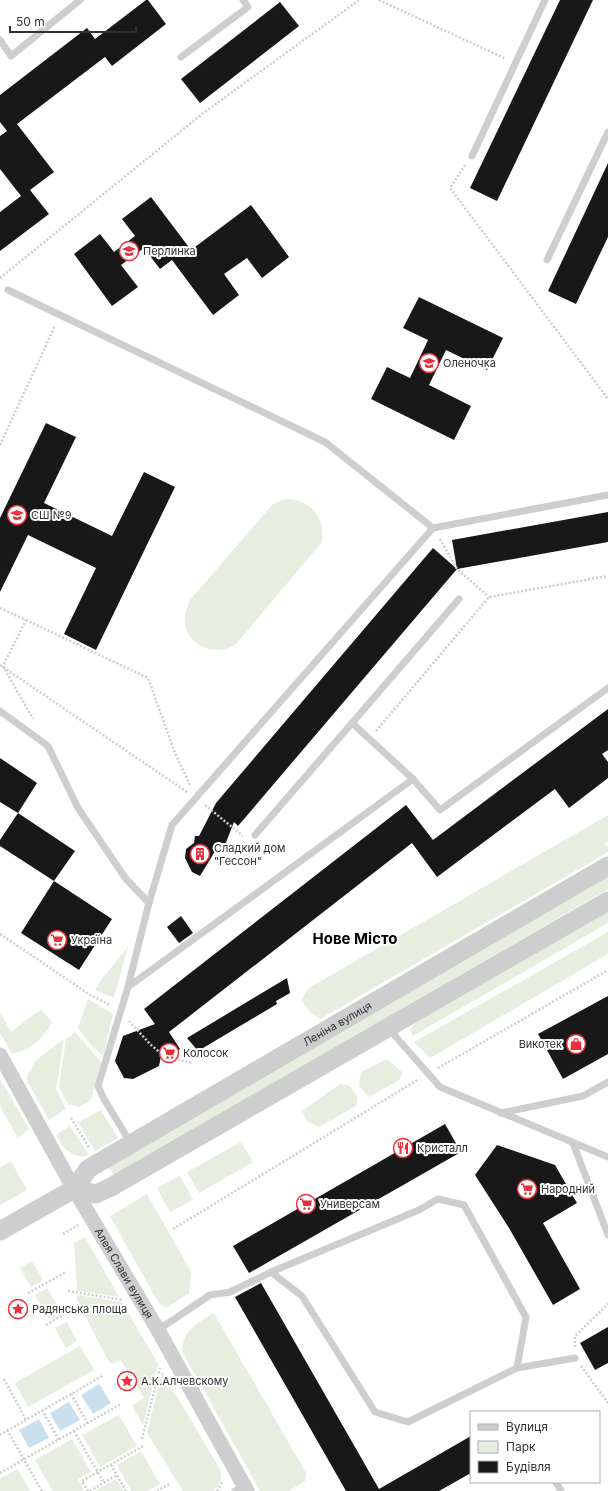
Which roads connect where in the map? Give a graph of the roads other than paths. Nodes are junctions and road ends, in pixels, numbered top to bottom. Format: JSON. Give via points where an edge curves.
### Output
{"nodes":[{"id":1,"x":80,"y":0,"type":"edge"},
{"id":2,"x":243,"y":0,"type":"edge"},
{"id":3,"x":545,"y":0,"type":"edge"},
{"id":4,"x":0,"y":40,"type":"edge"},
{"id":5,"x":181,"y":57,"type":"dead end"},
{"id":6,"x":608,"y":132,"type":"edge"},
{"id":7,"x":472,"y":156,"type":"road end"},
{"id":8,"x":547,"y":260,"type":"dead end"},
{"id":9,"x":8,"y":290,"type":"dead end"},
{"id":10,"x":608,"y":495,"type":"edge"},
{"id":11,"x":433,"y":528,"type":"junction"},
{"id":12,"x":459,"y":599,"type":"dead end"},
{"id":13,"x":608,"y":688,"type":"edge"},
{"id":14,"x":0,"y":711,"type":"edge"},
{"id":15,"x":352,"y":723,"type":"junction"},
{"id":16,"x":413,"y":779,"type":"junction"},
{"id":17,"x":255,"y":835,"type":"road end"},
{"id":18,"x":608,"y":866,"type":"edge"},
{"id":19,"x":608,"y":901,"type":"edge"},
{"id":20,"x":149,"y":903,"type":"junction"},
{"id":21,"x":128,"y":987,"type":"junction"},
{"id":22,"x":388,"y":1028,"type":"junction"},
{"id":23,"x":0,"y":1055,"type":"edge"},
{"id":24,"x":608,"y":1082,"type":"edge"},
{"id":25,"x":501,"y":1113,"type":"junction"},
{"id":26,"x":573,"y":1143,"type":"junction"},
{"id":27,"x":132,"y":1144,"type":"junction"},
{"id":28,"x":608,"y":1157,"type":"edge"},
{"id":29,"x":74,"y":1189,"type":"junction"},
{"id":30,"x":0,"y":1230,"type":"edge"},
{"id":31,"x":608,"y":1236,"type":"edge"},
{"id":32,"x":271,"y":1272,"type":"junction"},
{"id":33,"x":158,"y":1330,"type":"junction"},
{"id":34,"x":575,"y":1358,"type":"road end"},
{"id":35,"x":517,"y":1368,"type":"junction"},
{"id":36,"x":242,"y":1489,"type":"edge"}],
"edges":[{"from":1,"to":4,"type":"lane","via":[[11,56]]},
{"from":2,"to":5,"type":"lane","via":[[248,6]]},
{"from":3,"to":7,"type":"lane"},
{"from":6,"to":8,"type":"lane"},
{"from":9,"to":11,"type":"lane","via":[[325,442]]},
{"from":10,"to":11,"type":"lane"},
{"from":11,"to":20,"type":"lane","via":[[172,825]]},
{"from":12,"to":15,"type":"lane"},
{"from":13,"to":16,"type":"lane","via":[[440,810]]},
{"from":14,"to":20,"type":"lane","via":[[48,746],[78,808],[126,879]]},
{"from":15,"to":16,"type":"lane"},
{"from":15,"to":17,"type":"lane"},
{"from":16,"to":21,"type":"lane"},
{"from":18,"to":27,"type":"street","name":"Леніна вулиця"},
{"from":19,"to":22,"type":"street"},
{"from":20,"to":21,"type":"lane"},
{"from":21,"to":27,"type":"lane","via":[[98,1086]]},
{"from":22,"to":25,"type":"lane","via":[[440,1087]]},
{"from":22,"to":29,"type":"street","via":[[111,1187],[96,1194]]},
{"from":23,"to":29,"type":"street","name":"Алея Слави вулиця"},
{"from":24,"to":25,"type":"lane","via":[[583,1096]]},
{"from":25,"to":26,"type":"lane"},
{"from":26,"to":28,"type":"lane"},
{"from":26,"to":31,"type":"lane"},
{"from":27,"to":29,"type":"street","name":"Леніна вулиця","via":[[88,1169]]},
{"from":29,"to":30,"type":"street","name":"Леніна вулиця"},
{"from":29,"to":33,"type":"street","name":"Алея Слави вулиця"},
{"from":32,"to":33,"type":"lane","via":[[230,1292],[210,1295]]},
{"from":32,"to":35,"type":"lane","via":[[302,1296],[375,1412],[408,1422]]},
{"from":32,"to":35,"type":"lane","via":[[419,1210],[438,1199],[464,1205],[526,1317]]},
{"from":33,"to":36,"type":"street","name":"Алея Слави вулиця"},
{"from":34,"to":35,"type":"lane"}]}
